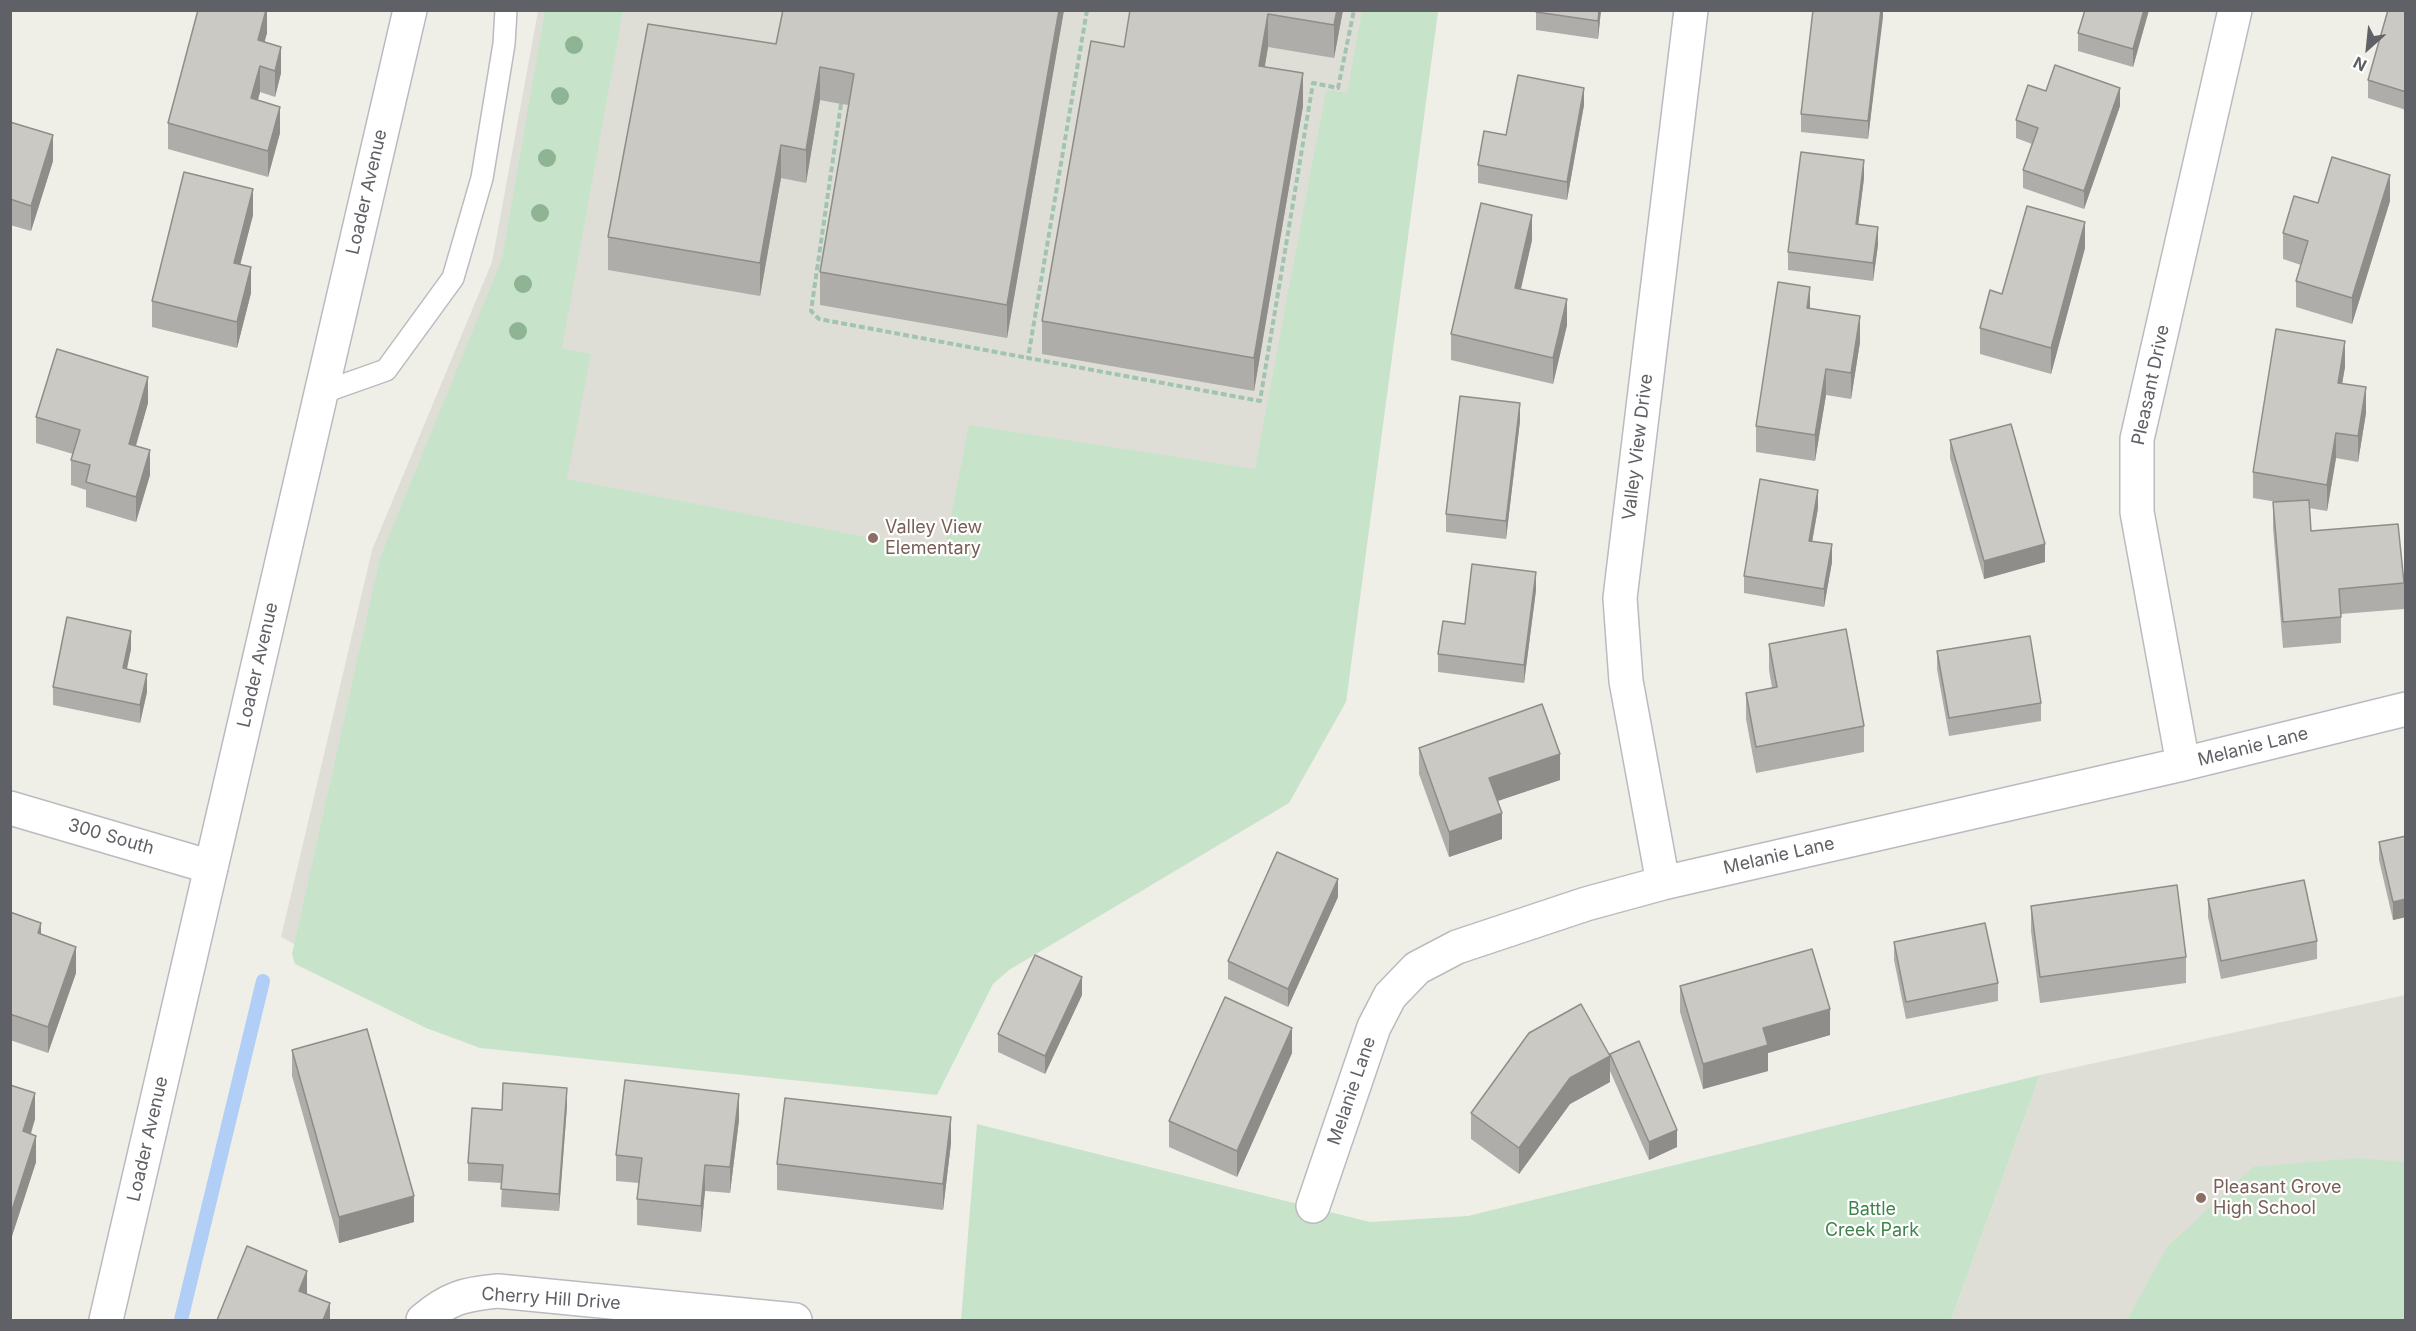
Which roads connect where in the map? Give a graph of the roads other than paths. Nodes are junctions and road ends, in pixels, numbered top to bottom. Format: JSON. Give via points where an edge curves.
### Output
{"nodes":[{"id":1,"x":410,"y":10,"type":"edge"},
{"id":2,"x":506,"y":10,"type":"edge"},
{"id":3,"x":1691,"y":10,"type":"edge"},
{"id":4,"x":2235,"y":10,"type":"edge"},
{"id":5,"x":321,"y":393,"type":"junction"},
{"id":6,"x":2406,"y":709,"type":"edge"},
{"id":7,"x":2183,"y":764,"type":"junction"},
{"id":8,"x":10,"y":808,"type":"edge"},
{"id":9,"x":211,"y":867,"type":"junction"},
{"id":10,"x":1663,"y":882,"type":"junction"},
{"id":11,"x":1313,"y":1206,"type":"dead end"},
{"id":12,"x":106,"y":1320,"type":"edge"},
{"id":13,"x":423,"y":1320,"type":"edge"},
{"id":14,"x":795,"y":1320,"type":"edge"}],
"edges":[{"from":1,"to":5,"type":"street","name":"Loader Avenue"},
{"from":2,"to":5,"type":"lane","via":[[482,178],[453,278],[386,370]]},
{"from":3,"to":10,"type":"street","name":"Valley View Drive","via":[[1620,598],[1626,681]]},
{"from":4,"to":7,"type":"street","name":"Pleasant Drive","via":[[2137,439],[2136,512]]},
{"from":5,"to":9,"type":"street","name":"Loader Avenue"},
{"from":6,"to":7,"type":"street","name":"Melanie Lane"},
{"from":7,"to":10,"type":"street","name":"Melanie Lane"},
{"from":8,"to":9,"type":"street","name":"300 South"},
{"from":9,"to":12,"type":"street","name":"Loader Avenue"},
{"from":10,"to":11,"type":"street","name":"Melanie Lane","via":[[1457,947],[1418,968],[1390,996],[1374,1027]]},
{"from":13,"to":14,"type":"street","name":"Cherry Hill Drive","via":[[441,1304],[467,1294],[498,1291]]}]}
